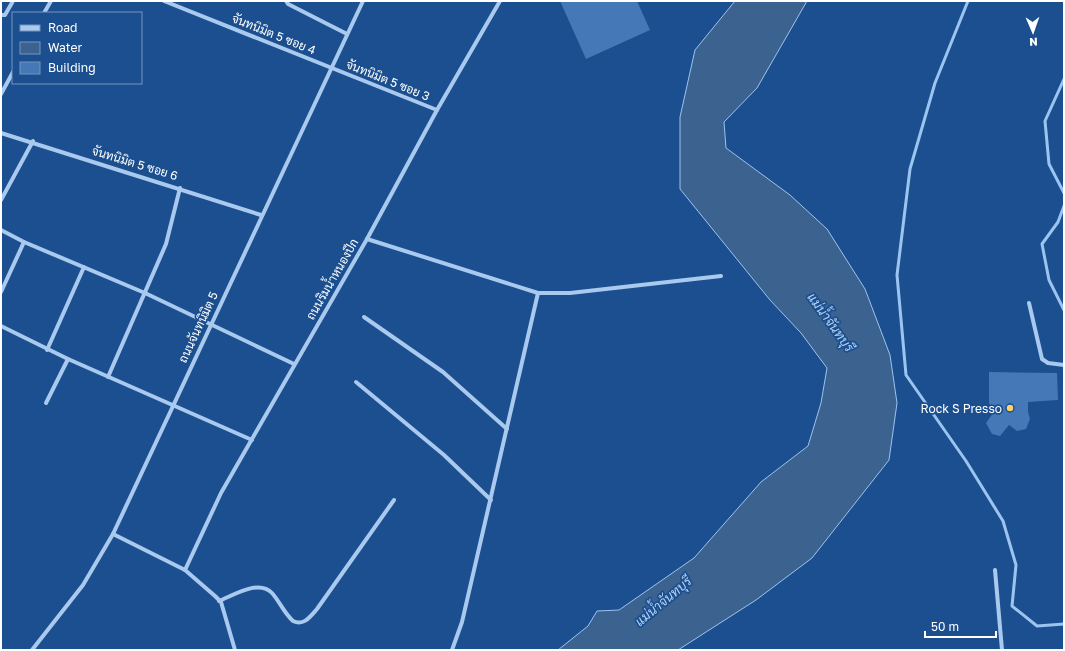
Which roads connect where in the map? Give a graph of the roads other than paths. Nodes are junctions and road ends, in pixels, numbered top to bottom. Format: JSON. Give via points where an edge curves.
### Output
{"nodes":[{"id":1,"x":13,"y":1,"type":"edge"},
{"id":2,"x":51,"y":1,"type":"edge"},
{"id":3,"x":164,"y":1,"type":"edge"},
{"id":4,"x":286,"y":1,"type":"edge"},
{"id":5,"x":363,"y":1,"type":"edge"},
{"id":6,"x":500,"y":1,"type":"edge"},
{"id":7,"x":45,"y":12,"type":"edge"},
{"id":8,"x":1,"y":15,"type":"edge"},
{"id":9,"x":347,"y":34,"type":"junction"},
{"id":10,"x":331,"y":68,"type":"junction"},
{"id":11,"x":12,"y":74,"type":"edge"},
{"id":12,"x":1,"y":94,"type":"edge"},
{"id":13,"x":437,"y":110,"type":"junction"},
{"id":14,"x":1,"y":133,"type":"edge"},
{"id":15,"x":33,"y":141,"type":"junction"},
{"id":16,"x":180,"y":188,"type":"junction"},
{"id":17,"x":1,"y":200,"type":"edge"},
{"id":18,"x":261,"y":215,"type":"junction"},
{"id":19,"x":1,"y":230,"type":"edge"},
{"id":20,"x":367,"y":238,"type":"junction"},
{"id":21,"x":24,"y":242,"type":"junction"},
{"id":22,"x":84,"y":267,"type":"junction"},
{"id":23,"x":720,"y":276,"type":"dead end"},
{"id":24,"x":1,"y":292,"type":"edge"},
{"id":25,"x":145,"y":293,"type":"junction"},
{"id":26,"x":538,"y":293,"type":"junction"},
{"id":27,"x":1029,"y":303,"type":"dead end"},
{"id":28,"x":364,"y":317,"type":"dead end"},
{"id":29,"x":210,"y":323,"type":"junction"},
{"id":30,"x":1,"y":326,"type":"edge"},
{"id":31,"x":47,"y":350,"type":"junction"},
{"id":32,"x":68,"y":359,"type":"junction"},
{"id":33,"x":294,"y":364,"type":"junction"},
{"id":34,"x":1064,"y":365,"type":"edge"},
{"id":35,"x":108,"y":377,"type":"junction"},
{"id":36,"x":356,"y":382,"type":"dead end"},
{"id":37,"x":46,"y":403,"type":"dead end"},
{"id":38,"x":172,"y":405,"type":"junction"},
{"id":39,"x":507,"y":429,"type":"junction"},
{"id":40,"x":252,"y":440,"type":"junction"},
{"id":41,"x":394,"y":500,"type":"dead end"},
{"id":42,"x":491,"y":500,"type":"junction"},
{"id":43,"x":113,"y":534,"type":"junction"},
{"id":44,"x":184,"y":570,"type":"junction"},
{"id":45,"x":995,"y":570,"type":"dead end"},
{"id":46,"x":220,"y":600,"type":"junction"},
{"id":47,"x":32,"y":650,"type":"edge"},
{"id":48,"x":235,"y":650,"type":"edge"},
{"id":49,"x":452,"y":650,"type":"edge"},
{"id":50,"x":1002,"y":650,"type":"edge"}],
"edges":[{"from":1,"to":8,"type":"street","via":[[5,15]]},
{"from":2,"to":7,"type":"street"},
{"from":3,"to":10,"type":"street","name":"จันทนิมิต 5 ซอย 4"},
{"from":4,"to":9,"type":"street"},
{"from":5,"to":9,"type":"street","name":"ถนนจันทนิมิต 5"},
{"from":6,"to":13,"type":"street","name":"ถนนริมน้ำหนองปึก"},
{"from":9,"to":10,"type":"street","name":"ถนนจันทนิมิต 5"},
{"from":10,"to":13,"type":"street","name":"จันทนิมิต 5 ซอย 3"},
{"from":10,"to":18,"type":"street","name":"ถนนจันทนิมิต 5"},
{"from":11,"to":12,"type":"street"},
{"from":13,"to":20,"type":"street","name":"ถนนริมน้ำหนองปึก"},
{"from":14,"to":15,"type":"street","name":"จันทนิมิต 5 ซอย 6"},
{"from":15,"to":16,"type":"street","name":"จันทนิมิต 5 ซอย 6"},
{"from":15,"to":17,"type":"street"},
{"from":16,"to":18,"type":"street","name":"จันทนิมิต 5 ซอย 6"},
{"from":16,"to":25,"type":"street","via":[[166,244]]},
{"from":18,"to":29,"type":"street","name":"ถนนจันทนิมิต 5"},
{"from":19,"to":21,"type":"street"},
{"from":20,"to":26,"type":"street"},
{"from":20,"to":33,"type":"street","name":"ถนนริมน้ำหนองปึก"},
{"from":21,"to":22,"type":"street"},
{"from":21,"to":24,"type":"street"},
{"from":22,"to":25,"type":"street"},
{"from":22,"to":31,"type":"street"},
{"from":23,"to":26,"type":"street","via":[[564,294]]},
{"from":25,"to":29,"type":"street"},
{"from":25,"to":35,"type":"street"},
{"from":26,"to":39,"type":"street"},
{"from":27,"to":34,"type":"street","via":[[1042,359],[1048,363]]},
{"from":28,"to":39,"type":"street","via":[[444,372]]},
{"from":29,"to":33,"type":"street"},
{"from":29,"to":38,"type":"street","name":"ถนนจันทนิมิต 5"},
{"from":30,"to":31,"type":"street"},
{"from":31,"to":32,"type":"street"},
{"from":32,"to":35,"type":"street"},
{"from":32,"to":37,"type":"street"},
{"from":33,"to":40,"type":"street","name":"ถนนริมน้ำหนองปึก"},
{"from":35,"to":38,"type":"street"},
{"from":36,"to":42,"type":"street","via":[[444,455]]},
{"from":38,"to":40,"type":"street"},
{"from":38,"to":43,"type":"street","name":"ถนนจันทนิมิต 5"},
{"from":39,"to":42,"type":"street"},
{"from":40,"to":44,"type":"street","name":"ถนนริมน้ำหนองปึก","via":[[221,493]]},
{"from":41,"to":46,"type":"street","via":[[317,609],[305,622],[293,621],[272,593],[261,588],[248,589]]},
{"from":42,"to":49,"type":"street","via":[[462,622]]},
{"from":43,"to":44,"type":"street"},
{"from":43,"to":47,"type":"street","name":"ถนนจันทนิมิต 5","via":[[83,585]]},
{"from":44,"to":46,"type":"street"},
{"from":45,"to":50,"type":"street"},
{"from":46,"to":48,"type":"street"}]}
